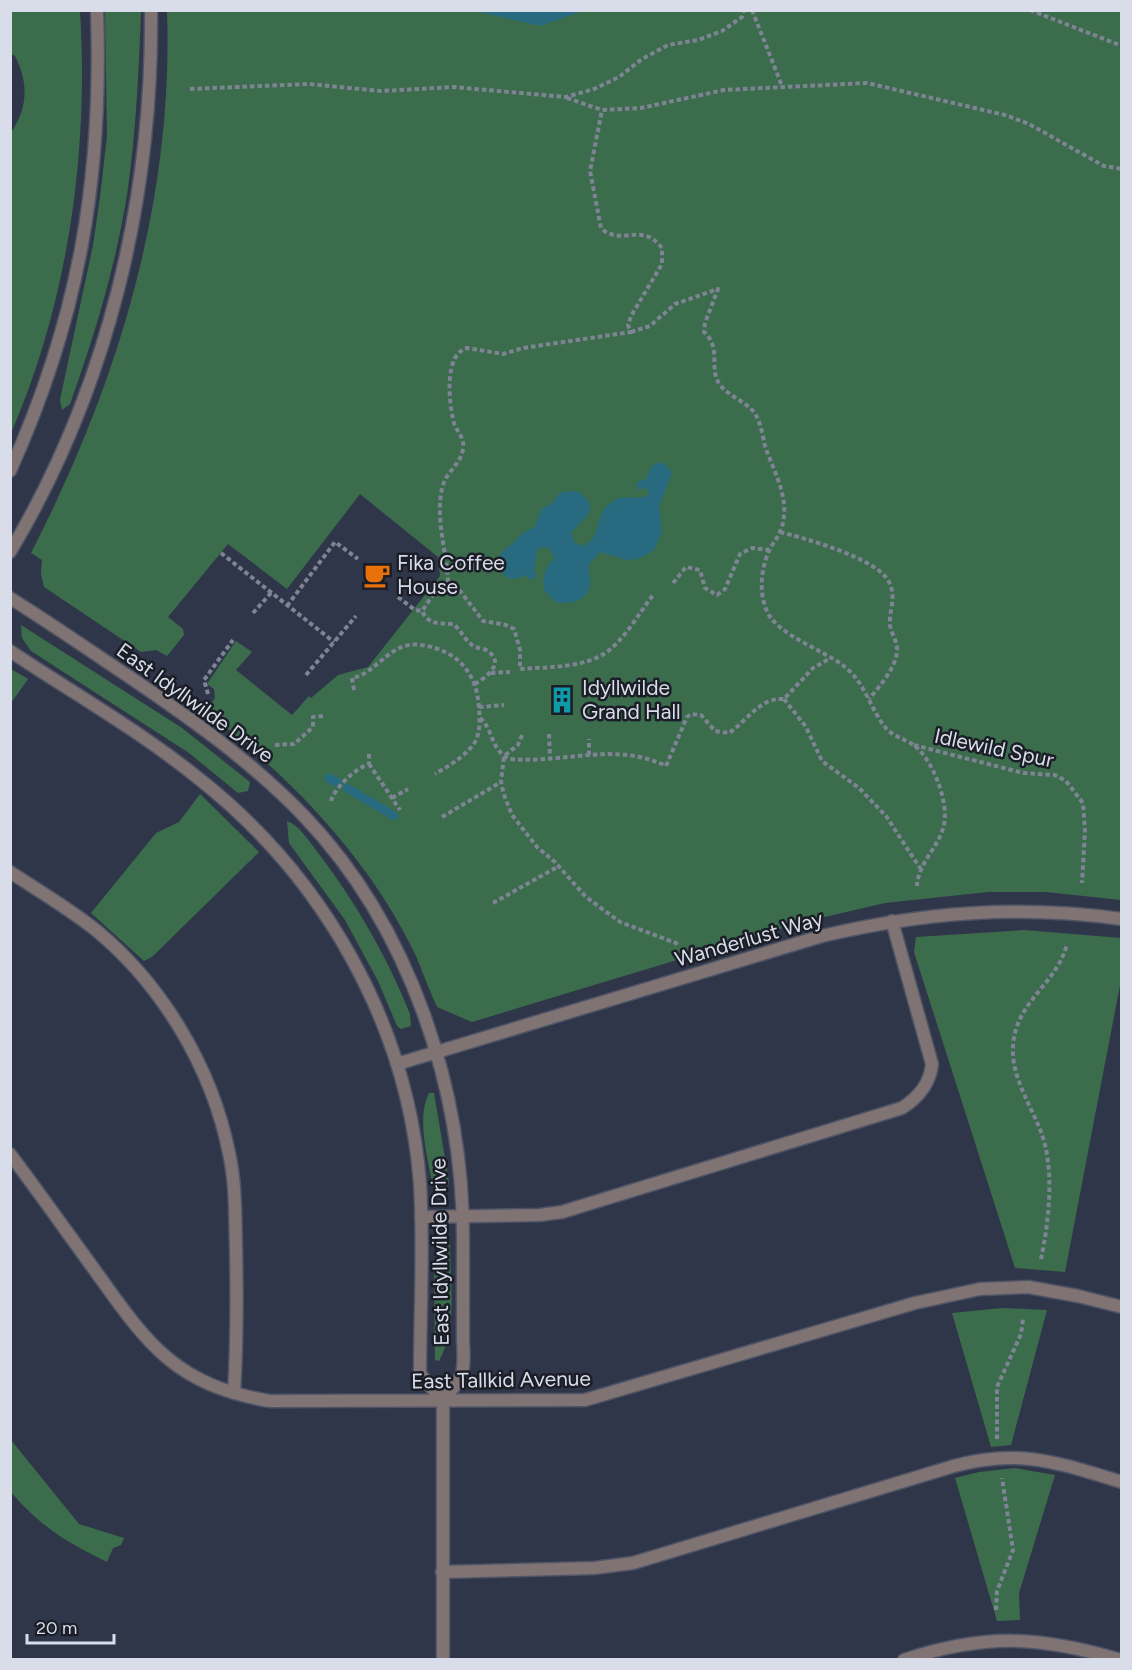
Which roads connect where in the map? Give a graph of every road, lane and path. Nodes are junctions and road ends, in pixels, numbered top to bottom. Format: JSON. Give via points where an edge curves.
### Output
{"nodes":[{"id":1,"x":96,"y":10,"type":"edge"},
{"id":2,"x":151,"y":10,"type":"edge"},
{"id":3,"x":744,"y":10,"type":"edge"},
{"id":4,"x":752,"y":10,"type":"edge"},
{"id":5,"x":1030,"y":10,"type":"edge"},
{"id":6,"x":1122,"y":46,"type":"edge"},
{"id":7,"x":782,"y":86,"type":"junction"},
{"id":8,"x":190,"y":89,"type":"dead end"},
{"id":9,"x":566,"y":97,"type":"junction"},
{"id":10,"x":602,"y":110,"type":"junction"},
{"id":11,"x":1122,"y":169,"type":"edge"},
{"id":12,"x":631,"y":332,"type":"junction"},
{"id":13,"x":10,"y":471,"type":"edge"},
{"id":14,"x":780,"y":532,"type":"junction"},
{"id":15,"x":769,"y":550,"type":"junction"},
{"id":16,"x":10,"y":552,"type":"edge"},
{"id":17,"x":221,"y":553,"type":"dead end"},
{"id":18,"x":358,"y":559,"type":"dead end"},
{"id":19,"x":448,"y":582,"type":"junction"},
{"id":20,"x":673,"y":583,"type":"dead end"},
{"id":21,"x":271,"y":593,"type":"junction"},
{"id":22,"x":653,"y":595,"type":"dead end"},
{"id":23,"x":398,"y":597,"type":"dead end"},
{"id":24,"x":10,"y":598,"type":"edge"},
{"id":25,"x":287,"y":606,"type":"junction"},
{"id":26,"x":422,"y":611,"type":"junction"},
{"id":27,"x":254,"y":613,"type":"dead end"},
{"id":28,"x":356,"y":616,"type":"dead end"},
{"id":29,"x":232,"y":640,"type":"dead end"},
{"id":30,"x":334,"y":642,"type":"junction"},
{"id":31,"x":10,"y":651,"type":"edge"},
{"id":32,"x":832,"y":657,"type":"junction"},
{"id":33,"x":510,"y":672,"type":"dead end"},
{"id":34,"x":491,"y":673,"type":"junction"},
{"id":35,"x":306,"y":675,"type":"dead end"},
{"id":36,"x":475,"y":684,"type":"junction"},
{"id":37,"x":354,"y":690,"type":"dead end"},
{"id":38,"x":208,"y":694,"type":"dead end"},
{"id":39,"x":784,"y":699,"type":"junction"},
{"id":40,"x":870,"y":699,"type":"junction"},
{"id":41,"x":504,"y":705,"type":"dead end"},
{"id":42,"x":479,"y":707,"type":"junction"},
{"id":43,"x":323,"y":716,"type":"dead end"},
{"id":44,"x":480,"y":718,"type":"junction"},
{"id":45,"x":549,"y":734,"type":"dead end"},
{"id":46,"x":522,"y":735,"type":"dead end"},
{"id":47,"x":589,"y":739,"type":"dead end"},
{"id":48,"x":275,"y":745,"type":"dead end"},
{"id":49,"x":914,"y":745,"type":"junction"},
{"id":50,"x":369,"y":751,"type":"dead end"},
{"id":51,"x":589,"y":755,"type":"junction"},
{"id":52,"x":504,"y":756,"type":"junction"},
{"id":53,"x":550,"y":757,"type":"junction"},
{"id":54,"x":369,"y":764,"type":"junction"},
{"id":55,"x":435,"y":774,"type":"dead end"},
{"id":56,"x":501,"y":782,"type":"junction"},
{"id":57,"x":408,"y":789,"type":"dead end"},
{"id":58,"x":392,"y":798,"type":"junction"},
{"id":59,"x":331,"y":801,"type":"dead end"},
{"id":60,"x":400,"y":810,"type":"dead end"},
{"id":61,"x":441,"y":817,"type":"dead end"},
{"id":62,"x":559,"y":866,"type":"junction"},
{"id":63,"x":920,"y":868,"type":"junction"},
{"id":64,"x":10,"y":872,"type":"edge"},
{"id":65,"x":1082,"y":884,"type":"dead end"},
{"id":66,"x":917,"y":886,"type":"dead end"},
{"id":67,"x":493,"y":903,"type":"dead end"},
{"id":68,"x":1122,"y":919,"type":"edge"},
{"id":69,"x":892,"y":921,"type":"junction"},
{"id":70,"x":1067,"y":944,"type":"dead end"},
{"id":71,"x":678,"y":947,"type":"dead end"},
{"id":72,"x":435,"y":1052,"type":"junction"},
{"id":73,"x":397,"y":1064,"type":"junction"},
{"id":74,"x":10,"y":1154,"type":"edge"},
{"id":75,"x":421,"y":1217,"type":"junction"},
{"id":76,"x":463,"y":1217,"type":"junction"},
{"id":77,"x":1041,"y":1258,"type":"dead end"},
{"id":78,"x":1122,"y":1308,"type":"edge"},
{"id":79,"x":1023,"y":1319,"type":"dead end"},
{"id":80,"x":234,"y":1393,"type":"junction"},
{"id":81,"x":443,"y":1401,"type":"junction"},
{"id":82,"x":997,"y":1446,"type":"dead end"},
{"id":83,"x":1001,"y":1468,"type":"dead end"},
{"id":84,"x":1122,"y":1482,"type":"edge"},
{"id":85,"x":442,"y":1572,"type":"junction"},
{"id":86,"x":996,"y":1610,"type":"dead end"},
{"id":87,"x":442,"y":1659,"type":"edge"},
{"id":88,"x":904,"y":1659,"type":"edge"},
{"id":89,"x":1121,"y":1659,"type":"edge"}],
"edges":[{"from":1,"to":13,"type":"street","via":[[98,107],[86,226],[55,359]]},
{"from":2,"to":16,"type":"street","via":[[141,166],[111,314],[90,382],[59,460]]},
{"from":3,"to":9,"type":"path","via":[[742,17],[722,31],[668,45],[619,77]]},
{"from":4,"to":7,"type":"path"},
{"from":5,"to":6,"type":"path"},
{"from":7,"to":10,"type":"path","via":[[724,90],[641,108]]},
{"from":7,"to":11,"type":"path","via":[[867,83],[1005,115],[1104,166]]},
{"from":8,"to":9,"type":"path","via":[[309,84],[381,91],[453,87]]},
{"from":9,"to":10,"type":"path"},
{"from":10,"to":12,"type":"path","via":[[590,171],[601,228],[617,237],[650,237],[662,248],[664,257],[631,316]]},
{"from":12,"to":14,"type":"path","name":"Idlewild Spur","via":[[650,326],[675,304],[690,302],[718,289],[704,332],[712,339],[721,386],[754,412],[760,425],[782,492],[784,515]]},
{"from":12,"to":19,"type":"path","via":[[503,354],[467,348],[456,356],[450,374],[453,421],[461,433],[463,447],[460,460],[445,480],[440,500]]},
{"from":14,"to":15,"type":"path","name":"Idlewild Spur"},
{"from":14,"to":40,"type":"path","via":[[847,553],[876,569],[890,584],[890,622],[897,650],[887,675]]},
{"from":15,"to":20,"type":"path","via":[[752,548],[740,554],[725,590],[717,595],[705,588],[700,570],[692,567],[686,567]]},
{"from":15,"to":32,"type":"path","name":"Idlewild Spur","via":[[762,582],[766,612],[788,633]]},
{"from":17,"to":21,"type":"path"},
{"from":18,"to":25,"type":"path","via":[[335,542]]},
{"from":19,"to":22,"type":"path","via":[[460,589],[483,621],[514,629],[520,669],[580,663],[603,655]]},
{"from":19,"to":26,"type":"path","via":[[439,586]]},
{"from":21,"to":25,"type":"path"},
{"from":21,"to":27,"type":"path"},
{"from":23,"to":26,"type":"path"},
{"from":24,"to":72,"type":"street","name":"East Idyllwilde Drive","via":[[210,733],[304,817],[327,843],[378,917],[403,967]]},
{"from":25,"to":30,"type":"path"},
{"from":26,"to":34,"type":"path","via":[[430,623],[453,624],[474,647],[488,651],[494,657]]},
{"from":28,"to":30,"type":"path"},
{"from":29,"to":38,"type":"path","via":[[204,680]]},
{"from":30,"to":35,"type":"path"},
{"from":31,"to":73,"type":"street","name":"East Idyllwilde Drive","via":[[178,763],[267,839],[311,893],[339,936],[364,982]]},
{"from":32,"to":39,"type":"path","via":[[813,668]]},
{"from":32,"to":40,"type":"path","name":"Idlewild Spur","via":[[854,676]]},
{"from":33,"to":34,"type":"path"},
{"from":34,"to":36,"type":"path"},
{"from":36,"to":37,"type":"path","via":[[466,666],[453,655],[414,645],[394,651],[365,674],[352,678]]},
{"from":36,"to":42,"type":"path"},
{"from":39,"to":51,"type":"path","via":[[764,703],[729,733],[715,731],[701,715],[691,714],[679,731],[666,766],[632,753]]},
{"from":39,"to":63,"type":"path","via":[[806,727],[822,760],[859,788],[886,816]]},
{"from":40,"to":49,"type":"path","name":"Idlewild Spur","via":[[887,729]]},
{"from":41,"to":42,"type":"path"},
{"from":42,"to":44,"type":"path"},
{"from":43,"to":48,"type":"path","via":[[313,717],[313,727],[294,744]]},
{"from":44,"to":52,"type":"path"},
{"from":44,"to":55,"type":"path","via":[[472,745]]},
{"from":45,"to":53,"type":"path"},
{"from":46,"to":52,"type":"path","via":[[518,745]]},
{"from":47,"to":51,"type":"path"},
{"from":49,"to":63,"type":"path","name":"Idlewild Spur","via":[[940,789],[945,818],[937,842]]},
{"from":49,"to":65,"type":"path","name":"Idlewild Spur","via":[[1023,773],[1055,775],[1066,781],[1083,803]]},
{"from":50,"to":54,"type":"path"},
{"from":51,"to":53,"type":"path"},
{"from":52,"to":53,"type":"path","via":[[519,760]]},
{"from":52,"to":56,"type":"path"},
{"from":54,"to":58,"type":"path"},
{"from":54,"to":59,"type":"path","via":[[351,776]]},
{"from":56,"to":61,"type":"path"},
{"from":56,"to":62,"type":"path","via":[[516,821]]},
{"from":57,"to":58,"type":"path"},
{"from":58,"to":60,"type":"path"},
{"from":62,"to":67,"type":"path"},
{"from":62,"to":71,"type":"path","via":[[586,897],[610,915]]},
{"from":63,"to":66,"type":"path","name":"Idlewild Spur"},
{"from":64,"to":80,"type":"street","via":[[76,916],[119,953],[176,1022],[201,1069],[223,1129],[233,1175]]},
{"from":68,"to":69,"type":"street","name":"Wanderlust Way","via":[[1074,913],[985,911]]},
{"from":69,"to":72,"type":"street","name":"Wanderlust Way","via":[[822,936]]},
{"from":69,"to":76,"type":"street","via":[[932,1064],[928,1081],[912,1102],[893,1112],[562,1212]]},
{"from":70,"to":77,"type":"path","via":[[1058,969],[1021,1015],[1013,1048],[1018,1076],[1045,1144],[1049,1197]]},
{"from":72,"to":73,"type":"street","name":"Wanderlust Way"},
{"from":72,"to":76,"type":"street","name":"East Idyllwilde Drive","via":[[455,1133]]},
{"from":73,"to":75,"type":"street","name":"East Idyllwilde Drive","via":[[412,1129]]},
{"from":74,"to":80,"type":"street","name":"East Tallkid Avenue","via":[[150,1344],[185,1371]]},
{"from":75,"to":76,"type":"street"},
{"from":75,"to":81,"type":"street","name":"East Idyllwilde Drive","via":[[420,1374]]},
{"from":76,"to":81,"type":"street","name":"East Idyllwilde Drive","via":[[462,1373]]},
{"from":78,"to":81,"type":"street","name":"East Tallkid Avenue","via":[[1028,1287],[973,1290],[915,1303],[596,1398],[562,1402]]},
{"from":79,"to":82,"type":"path","via":[[1021,1334],[997,1387]]},
{"from":80,"to":81,"type":"street","name":"East Tallkid Avenue","via":[[290,1402]]},
{"from":81,"to":85,"type":"street"},
{"from":83,"to":86,"type":"path","via":[[1012,1550],[997,1591]]},
{"from":84,"to":85,"type":"street","via":[[1051,1461],[999,1457],[954,1466],[633,1563],[594,1568]]},
{"from":85,"to":87,"type":"street"},
{"from":88,"to":89,"type":"street","via":[[956,1645],[1011,1640],[1067,1645]]}]}
